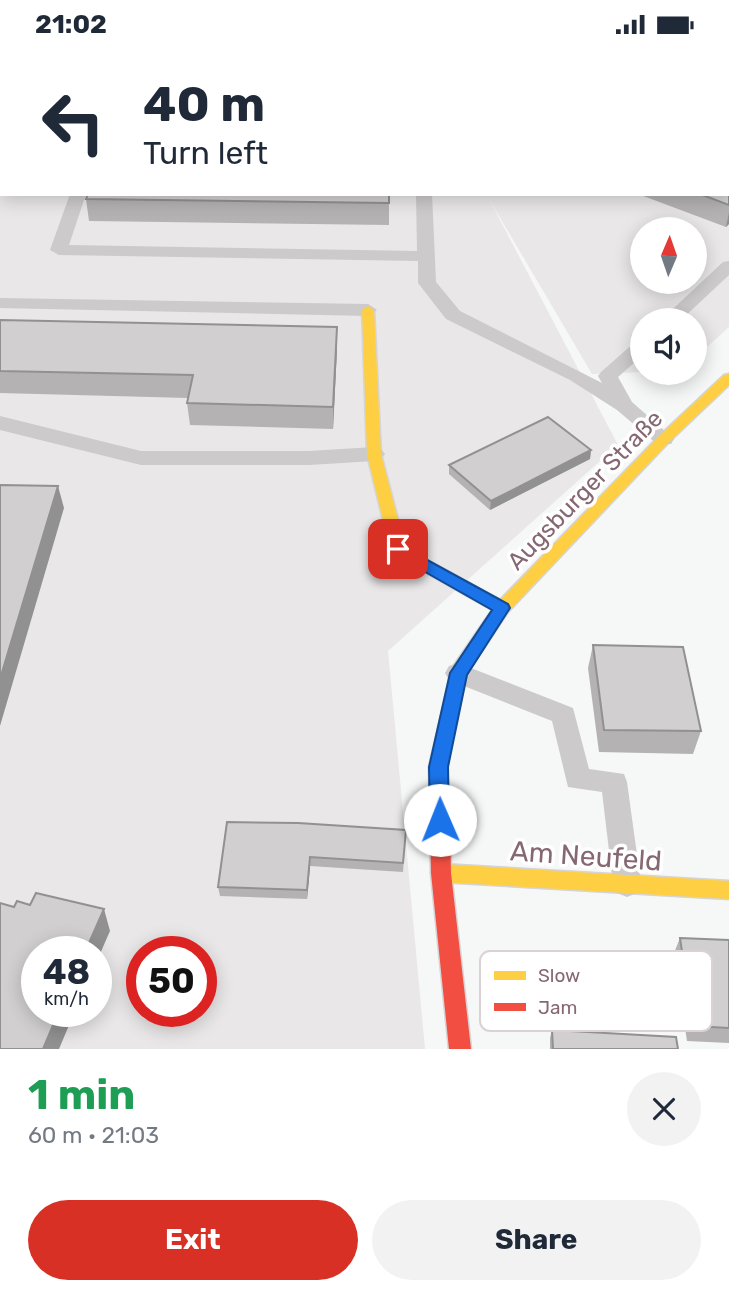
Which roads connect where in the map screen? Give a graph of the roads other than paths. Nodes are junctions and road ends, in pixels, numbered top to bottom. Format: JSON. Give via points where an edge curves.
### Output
{"nodes":[{"id":1,"x":78,"y":196,"type":"edge"},
{"id":2,"x":424,"y":196,"type":"edge"},
{"id":3,"x":424,"y":256,"type":"junction"},
{"id":4,"x":729,"y":266,"type":"edge"},
{"id":5,"x":0,"y":303,"type":"edge"},
{"id":6,"x":683,"y":308,"type":"edge"},
{"id":7,"x":368,"y":310,"type":"joint"},
{"id":8,"x":630,"y":356,"type":"edge"},
{"id":9,"x":729,"y":378,"type":"edge"},
{"id":10,"x":624,"y":405,"type":"junction"},
{"id":11,"x":0,"y":423,"type":"edge"},
{"id":12,"x":664,"y":439,"type":"junction"},
{"id":13,"x":374,"y":454,"type":"junction"},
{"id":14,"x":502,"y":608,"type":"junction"},
{"id":15,"x":458,"y":673,"type":"junction"},
{"id":16,"x":441,"y":873,"type":"junction"},
{"id":17,"x":627,"y":884,"type":"junction"},
{"id":18,"x":729,"y":890,"type":"edge"},
{"id":19,"x":460,"y":1049,"type":"edge"}],
"edges":[{"from":1,"to":3,"type":"lane","via":[[59,250]]},
{"from":2,"to":3,"type":"lane"},
{"from":3,"to":10,"type":"lane","via":[[427,283],[453,315],[577,376]]},
{"from":4,"to":6,"type":"lane"},
{"from":5,"to":7,"type":"lane"},
{"from":7,"to":13,"type":"main road"},
{"from":8,"to":10,"type":"lane","via":[[608,376]]},
{"from":9,"to":12,"type":"main road","name":"Augsburger Straße"},
{"from":10,"to":12,"type":"lane"},
{"from":11,"to":13,"type":"lane","via":[[141,458]]},
{"from":12,"to":14,"type":"main road","name":"Augsburger Straße"},
{"from":13,"to":14,"type":"main road","via":[[398,549]]},
{"from":14,"to":15,"type":"main road","name":"Augsburger Straße"},
{"from":15,"to":16,"type":"main road","name":"Augsburger Straße","via":[[439,767]]},
{"from":15,"to":17,"type":"lane","via":[[564,715],[578,779],[614,782]]},
{"from":16,"to":17,"type":"main road","name":"Am Neufeld"},
{"from":16,"to":19,"type":"main road","name":"Augsburger Straße"},
{"from":17,"to":18,"type":"main road","name":"Am Neufeld"}]}
